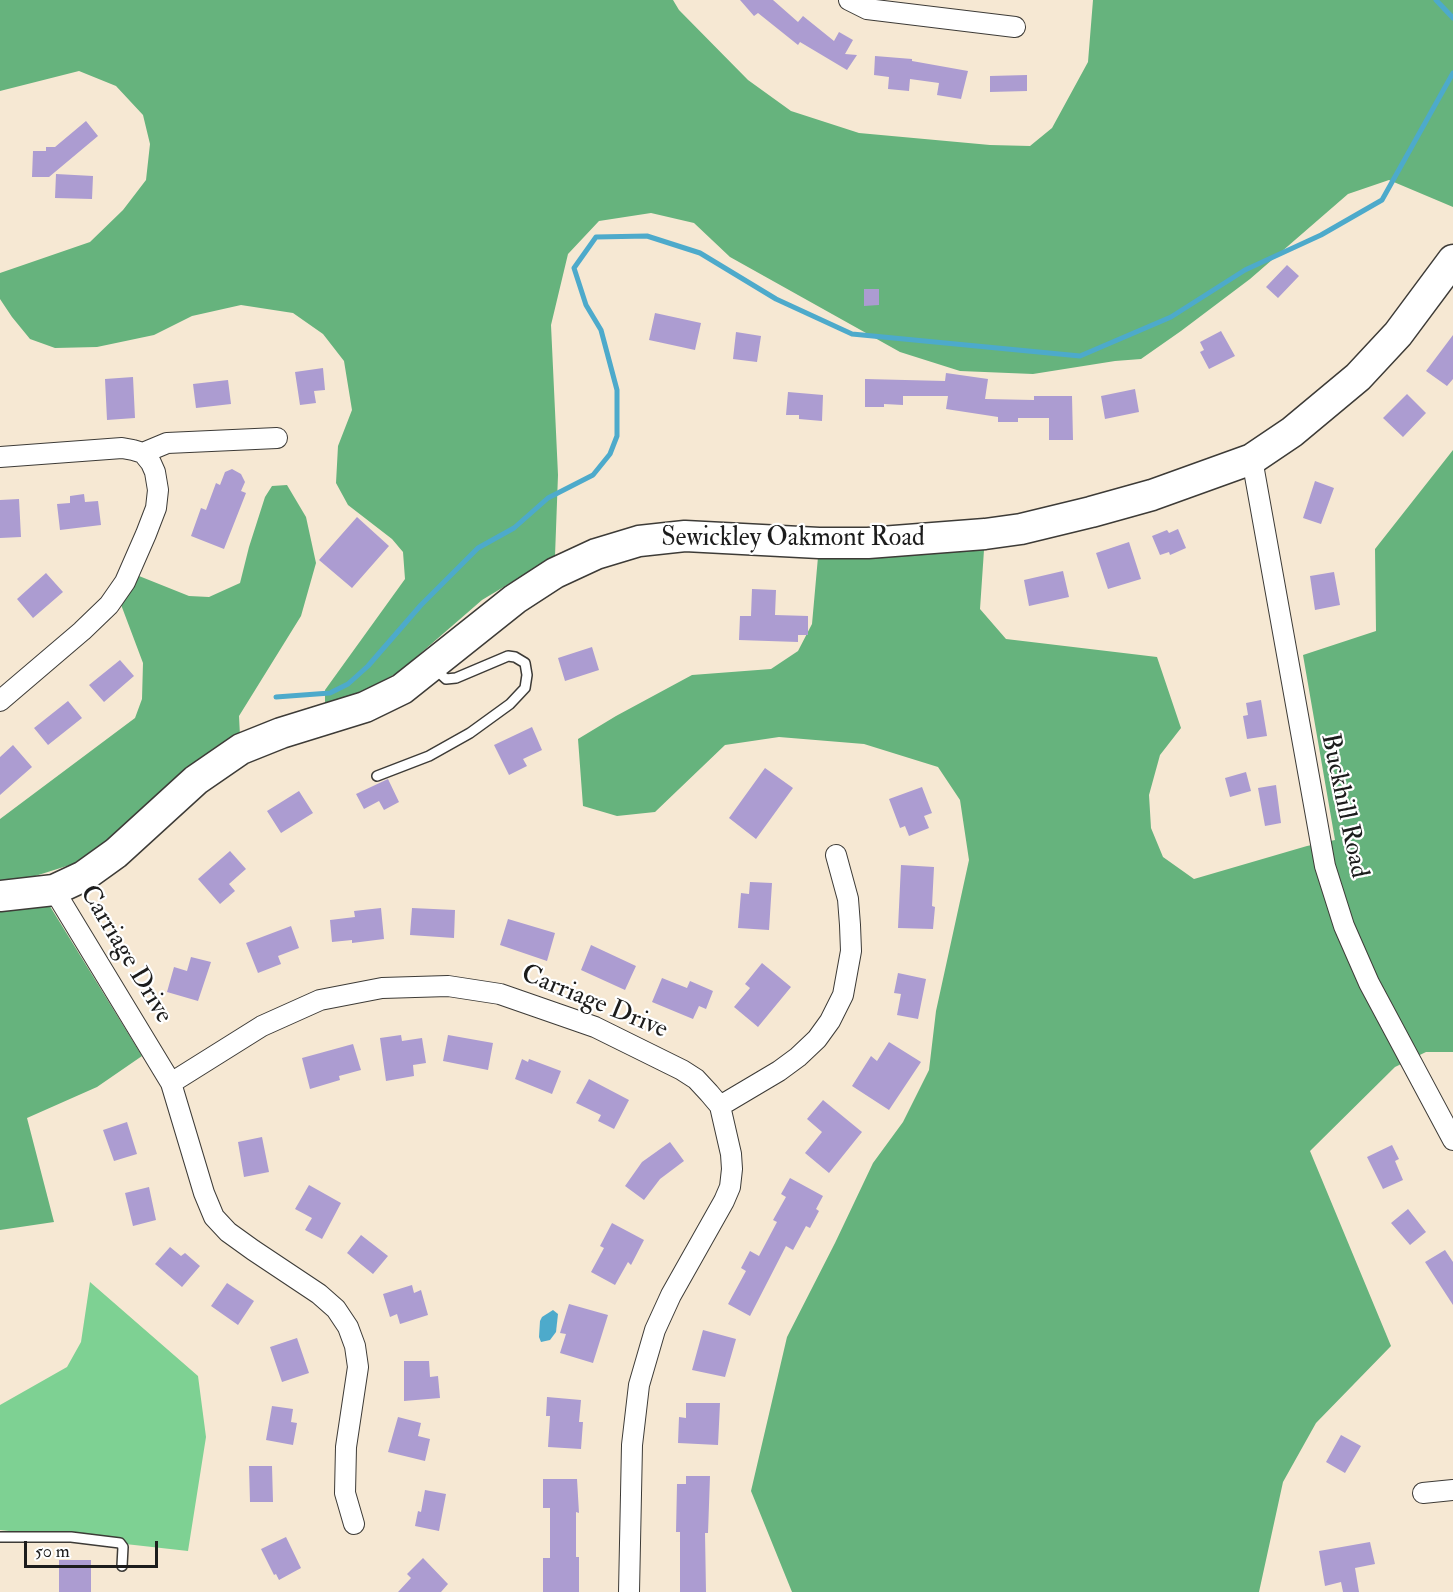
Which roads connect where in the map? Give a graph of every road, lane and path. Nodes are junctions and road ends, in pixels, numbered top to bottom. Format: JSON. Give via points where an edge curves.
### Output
{"nodes":[{"id":1,"x":849,"y":0,"type":"edge"},
{"id":2,"x":933,"y":8,"type":"edge"},
{"id":3,"x":1015,"y":27,"type":"dead end"},
{"id":4,"x":1453,"y":260,"type":"edge"},
{"id":5,"x":277,"y":438,"type":"dead end"},
{"id":6,"x":143,"y":453,"type":"junction"},
{"id":7,"x":0,"y":457,"type":"edge"},
{"id":8,"x":1252,"y":459,"type":"junction"},
{"id":9,"x":432,"y":666,"type":"junction"},
{"id":10,"x":0,"y":701,"type":"edge"},
{"id":11,"x":377,"y":776,"type":"dead end"},
{"id":12,"x":836,"y":855,"type":"dead end"},
{"id":13,"x":54,"y":890,"type":"junction"},
{"id":14,"x":0,"y":896,"type":"edge"},
{"id":15,"x":171,"y":1083,"type":"junction"},
{"id":16,"x":720,"y":1106,"type":"junction"},
{"id":17,"x":1453,"y":1140,"type":"edge"},
{"id":18,"x":1453,"y":1490,"type":"edge"},
{"id":19,"x":1423,"y":1493,"type":"dead end"},
{"id":20,"x":354,"y":1524,"type":"dead end"},
{"id":21,"x":0,"y":1537,"type":"edge"},
{"id":22,"x":122,"y":1566,"type":"dead end"},
{"id":23,"x":629,"y":1592,"type":"edge"}],
"edges":[{"from":1,"to":2,"type":"street","via":[[867,9]]},
{"from":2,"to":3,"type":"street"},
{"from":4,"to":8,"type":"main road","name":"Sewickley Oakmont Road","via":[[1404,326],[1358,377],[1292,432]]},
{"from":5,"to":6,"type":"street","via":[[167,443]]},
{"from":6,"to":7,"type":"street","via":[[122,448]]},
{"from":6,"to":10,"type":"street","via":[[155,472],[157,499],[125,582],[99,616]]},
{"from":8,"to":9,"type":"main road","name":"Sewickley Oakmont Road","via":[[1152,495],[985,534],[868,543],[685,536],[634,543],[574,563],[535,585]]},
{"from":8,"to":17,"type":"street","name":"Buckhill Road","via":[[1325,866],[1344,926],[1369,983]]},
{"from":9,"to":11,"type":"lane","via":[[446,679],[456,678],[508,656],[515,657],[525,663],[525,688],[470,733],[429,756]]},
{"from":9,"to":13,"type":"main road","name":"Sewickley Oakmont Road","via":[[402,689],[365,707],[241,749],[196,780],[97,867]]},
{"from":12,"to":16,"type":"street","via":[[848,899],[850,925],[851,951],[843,996],[817,1040],[798,1057]]},
{"from":13,"to":14,"type":"main road","name":"Sewickley Oakmont Road"},
{"from":13,"to":15,"type":"street","name":"Carriage Drive"},
{"from":15,"to":16,"type":"street","name":"Carriage Drive","via":[[261,1026],[320,1000],[382,988],[448,986],[500,994],[594,1027],[682,1070],[696,1079]]},
{"from":15,"to":20,"type":"street","via":[[214,1217],[228,1232],[319,1294],[348,1327],[358,1367],[346,1447],[345,1493]]},
{"from":16,"to":23,"type":"street","name":"Carriage Drive","via":[[731,1154],[730,1187],[671,1295],[639,1385],[632,1445]]},
{"from":18,"to":19,"type":"street"},
{"from":21,"to":22,"type":"lane","via":[[120,1542]]}]}
